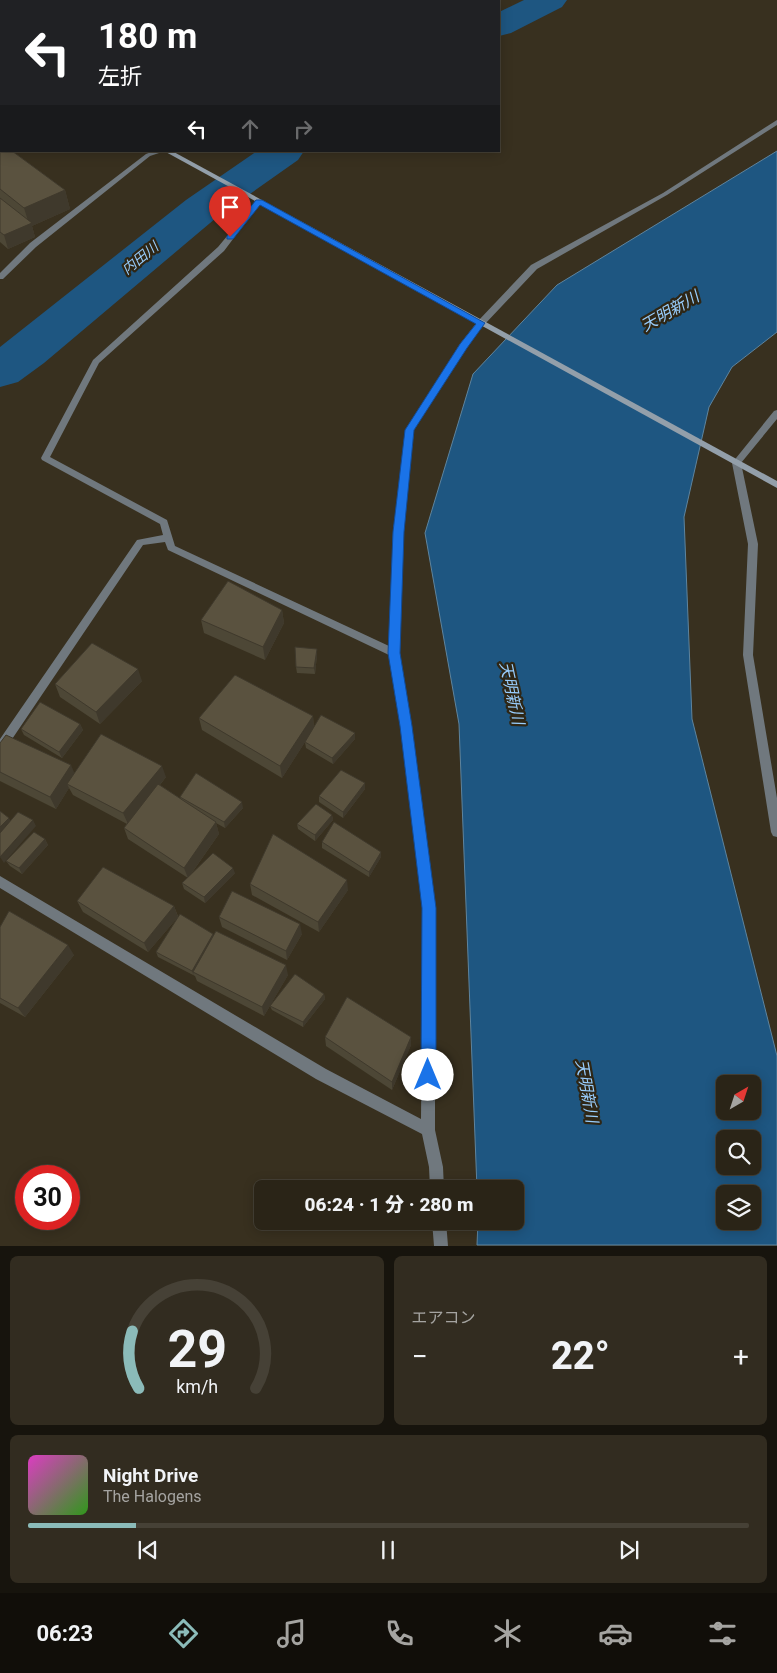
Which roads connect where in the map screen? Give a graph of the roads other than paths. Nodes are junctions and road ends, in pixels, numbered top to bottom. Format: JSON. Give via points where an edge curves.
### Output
{"nodes":[{"id":1,"x":777,"y":122,"type":"edge"},
{"id":2,"x":158,"y":152,"type":"edge"},
{"id":3,"x":169,"y":152,"type":"edge"},
{"id":4,"x":259,"y":202,"type":"junction"},
{"id":5,"x":0,"y":277,"type":"edge"},
{"id":6,"x":481,"y":323,"type":"junction"},
{"id":7,"x":777,"y":413,"type":"edge"},
{"id":8,"x":736,"y":463,"type":"junction"},
{"id":9,"x":777,"y":486,"type":"edge"},
{"id":10,"x":169,"y":538,"type":"junction"},
{"id":11,"x":394,"y":653,"type":"junction"},
{"id":12,"x":0,"y":748,"type":"edge"},
{"id":13,"x":777,"y":832,"type":"edge"},
{"id":14,"x":0,"y":882,"type":"edge"},
{"id":15,"x":428,"y":1130,"type":"junction"},
{"id":16,"x":437,"y":1180,"type":"edge"},
{"id":17,"x":440,"y":1230,"type":"edge"},
{"id":18,"x":441,"y":1246,"type":"edge"}],
"edges":[{"from":1,"to":6,"type":"street","via":[[665,194],[534,267]]},
{"from":2,"to":5,"type":"street","via":[[148,155],[33,245]]},
{"from":3,"to":4,"type":"street"},
{"from":4,"to":6,"type":"street"},
{"from":4,"to":10,"type":"street","via":[[221,249],[96,362],[45,458],[164,522]]},
{"from":6,"to":8,"type":"street"},
{"from":6,"to":11,"type":"street","via":[[410,430],[398,532]]},
{"from":7,"to":8,"type":"street"},
{"from":8,"to":9,"type":"street"},
{"from":8,"to":13,"type":"street","via":[[753,544],[748,655]]},
{"from":10,"to":11,"type":"street","via":[[172,548]]},
{"from":10,"to":12,"type":"street","via":[[140,542]]},
{"from":11,"to":15,"type":"street","via":[[429,908]]},
{"from":14,"to":15,"type":"street","via":[[321,1074]]},
{"from":15,"to":16,"type":"street"},
{"from":17,"to":18,"type":"street"}]}
